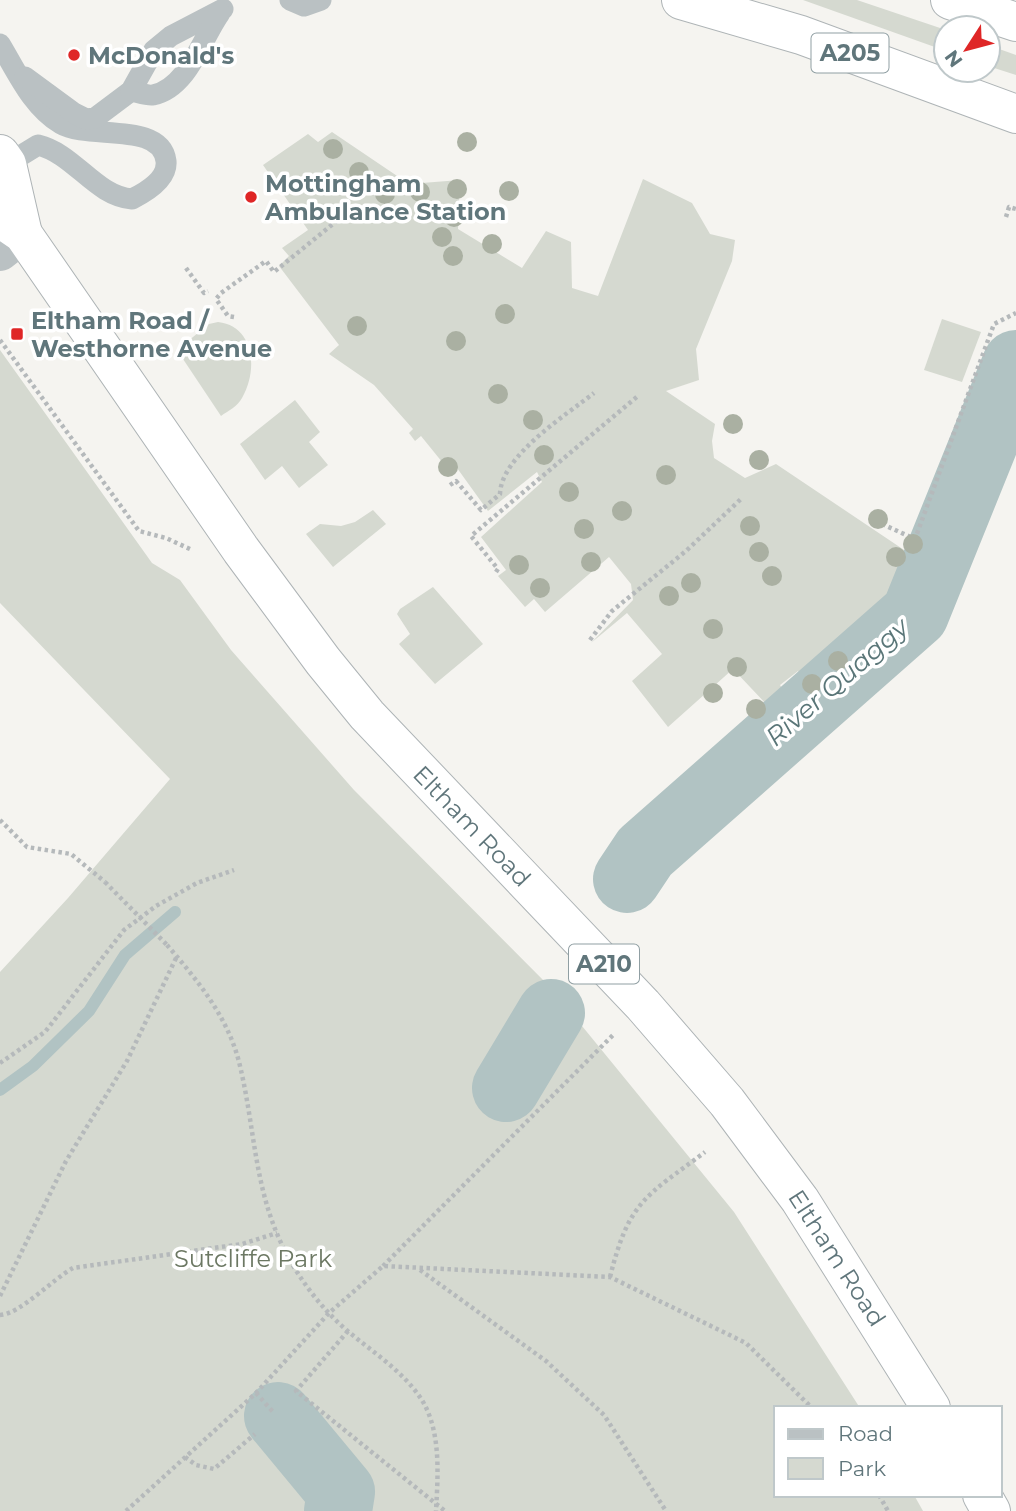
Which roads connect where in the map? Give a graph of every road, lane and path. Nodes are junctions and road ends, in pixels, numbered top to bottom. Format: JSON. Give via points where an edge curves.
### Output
{"nodes":[{"id":1,"x":681,"y":0,"type":"edge"},
{"id":2,"x":950,"y":0,"type":"edge"},
{"id":3,"x":229,"y":4,"type":"edge"},
{"id":4,"x":1016,"y":22,"type":"edge"},
{"id":5,"x":0,"y":44,"type":"edge"},
{"id":6,"x":17,"y":71,"type":"junction"},
{"id":7,"x":131,"y":91,"type":"junction"},
{"id":8,"x":1016,"y":114,"type":"edge"},
{"id":9,"x":15,"y":154,"type":"edge"},
{"id":10,"x":355,"y":206,"type":"dead end"},
{"id":11,"x":1016,"y":209,"type":"edge"},
{"id":12,"x":1006,"y":217,"type":"dead end"},
{"id":13,"x":8,"y":235,"type":"edge"},
{"id":14,"x":186,"y":268,"type":"dead end"},
{"id":15,"x":208,"y":291,"type":"dead end"},
{"id":16,"x":1016,"y":313,"type":"edge"},
{"id":17,"x":234,"y":317,"type":"dead end"},
{"id":18,"x":0,"y":340,"type":"edge"},
{"id":19,"x":594,"y":393,"type":"dead end"},
{"id":20,"x":638,"y":396,"type":"dead end"},
{"id":21,"x":450,"y":485,"type":"dead end"},
{"id":22,"x":741,"y":498,"type":"dead end"},
{"id":23,"x":882,"y":524,"type":"dead end"},
{"id":24,"x":176,"y":531,"type":"dead end"},
{"id":25,"x":496,"y":572,"type":"dead end"},
{"id":26,"x":590,"y":640,"type":"dead end"},
{"id":27,"x":0,"y":820,"type":"edge"},
{"id":28,"x":234,"y":870,"type":"dead end"},
{"id":29,"x":177,"y":956,"type":"junction"},
{"id":30,"x":643,"y":1005,"type":"junction"},
{"id":31,"x":0,"y":1063,"type":"edge"},
{"id":32,"x":705,"y":1152,"type":"dead end"},
{"id":33,"x":277,"y":1233,"type":"junction"},
{"id":34,"x":383,"y":1266,"type":"junction"},
{"id":35,"x":418,"y":1268,"type":"junction"},
{"id":36,"x":610,"y":1277,"type":"junction"},
{"id":37,"x":0,"y":1296,"type":"edge"},
{"id":38,"x":330,"y":1313,"type":"junction"},
{"id":39,"x":0,"y":1315,"type":"edge"},
{"id":40,"x":348,"y":1331,"type":"junction"},
{"id":41,"x":256,"y":1392,"type":"junction"},
{"id":42,"x":810,"y":1406,"type":"edge"},
{"id":43,"x":930,"y":1406,"type":"edge"},
{"id":44,"x":274,"y":1413,"type":"dead end"},
{"id":45,"x":255,"y":1434,"type":"dead end"},
{"id":46,"x":185,"y":1457,"type":"junction"},
{"id":47,"x":436,"y":1502,"type":"junction"},
{"id":48,"x":126,"y":1511,"type":"edge"},
{"id":49,"x":436,"y":1511,"type":"edge"},
{"id":50,"x":445,"y":1511,"type":"edge"},
{"id":51,"x":666,"y":1511,"type":"edge"}],
"edges":[{"from":1,"to":8,"type":"highway","number":"A205","via":[[801,35]]},
{"from":2,"to":4,"type":"highway"},
{"from":3,"to":7,"type":"lane","via":[[170,36],[154,50]]},
{"from":3,"to":7,"type":"lane","via":[[189,67],[170,86],[152,95]]},
{"from":5,"to":6,"type":"lane"},
{"from":6,"to":7,"type":"lane","via":[[86,119],[95,118]]},
{"from":6,"to":9,"type":"lane","via":[[45,113],[63,126],[148,138],[162,148],[166,169],[145,192],[132,199],[121,198],[56,150]]},
{"from":9,"to":13,"type":"highway","name":"Eltham Road","number":"A210"},
{"from":10,"to":17,"type":"path","via":[[274,272],[266,261],[220,293],[216,299],[228,316]]},
{"from":11,"to":12,"type":"path","via":[[1009,207]]},
{"from":13,"to":30,"type":"highway","name":"Eltham Road","number":"A210","via":[[367,715]]},
{"from":14,"to":15,"type":"path","via":[[204,293]]},
{"from":16,"to":23,"type":"path","via":[[994,324],[915,539]]},
{"from":18,"to":24,"type":"path","via":[[139,531],[166,538]]},
{"from":19,"to":21,"type":"path","via":[[521,454],[500,483],[500,494],[481,510],[456,481]]},
{"from":20,"to":25,"type":"path","via":[[471,537]]},
{"from":22,"to":26,"type":"path","via":[[686,551],[612,611]]},
{"from":27,"to":29,"type":"path","bridge":true,"via":[[27,847],[71,854]]},
{"from":28,"to":31,"type":"path","via":[[197,883],[124,930],[45,1032]]},
{"from":29,"to":33,"type":"path","via":[[201,983],[224,1021],[240,1064],[257,1177]]},
{"from":29,"to":37,"type":"path","via":[[127,1062],[66,1161]]},
{"from":30,"to":34,"type":"path"},
{"from":30,"to":43,"type":"highway","name":"Eltham Road","number":"A210","via":[[727,1102],[800,1200]]},
{"from":32,"to":36,"type":"path","via":[[642,1199],[621,1233]]},
{"from":33,"to":38,"type":"path","via":[[296,1272]]},
{"from":33,"to":39,"type":"path","via":[[242,1244],[73,1268],[12,1312]]},
{"from":34,"to":35,"type":"path"},
{"from":34,"to":38,"type":"path"},
{"from":35,"to":36,"type":"path"},
{"from":35,"to":51,"type":"path","via":[[545,1361],[604,1415]]},
{"from":36,"to":42,"type":"path","via":[[746,1343]]},
{"from":38,"to":40,"type":"path"},
{"from":38,"to":41,"type":"path"},
{"from":40,"to":47,"type":"path","via":[[418,1394],[432,1426],[438,1460]]},
{"from":40,"to":47,"type":"path","via":[[296,1391]]},
{"from":41,"to":44,"type":"path"},
{"from":41,"to":46,"type":"path"},
{"from":45,"to":46,"type":"path","via":[[214,1469]]},
{"from":46,"to":48,"type":"path"},
{"from":47,"to":49,"type":"path"},
{"from":47,"to":50,"type":"path"}]}
